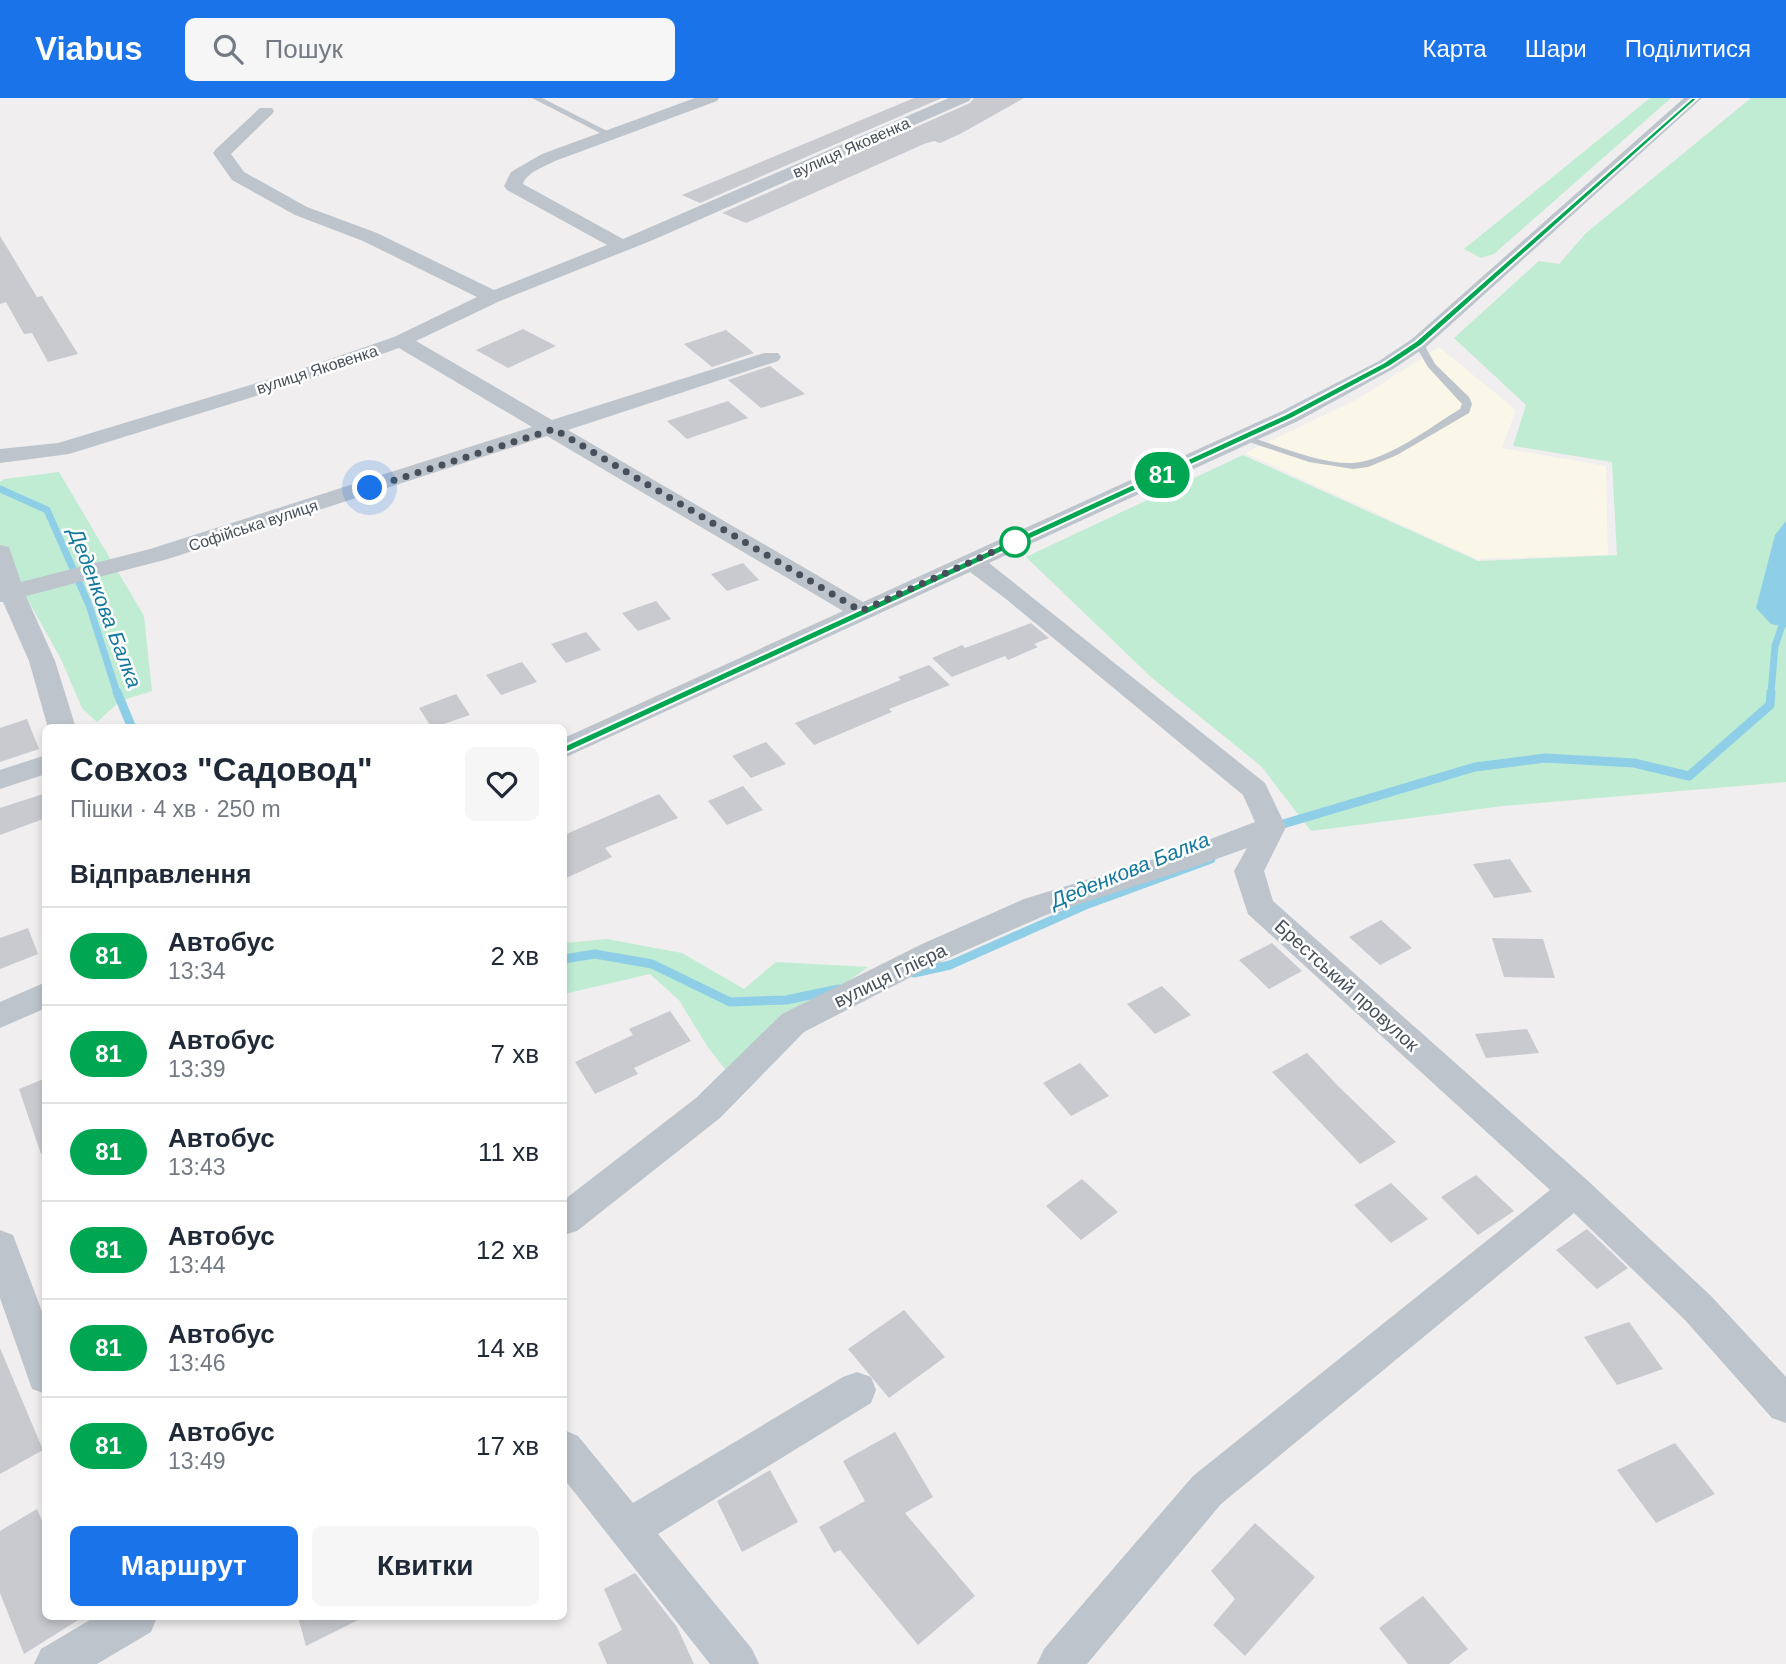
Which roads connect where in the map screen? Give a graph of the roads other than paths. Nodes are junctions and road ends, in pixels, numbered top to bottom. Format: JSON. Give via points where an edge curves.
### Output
{"nodes":[{"id":1,"x":536,"y":98,"type":"edge"},
{"id":2,"x":711,"y":98,"type":"edge"},
{"id":3,"x":963,"y":98,"type":"edge"},
{"id":4,"x":1694,"y":98,"type":"edge"},
{"id":5,"x":266,"y":111,"type":"dead end"},
{"id":6,"x":609,"y":134,"type":"junction"},
{"id":7,"x":622,"y":246,"type":"junction"},
{"id":8,"x":493,"y":297,"type":"junction"},
{"id":9,"x":401,"y":341,"type":"junction"},
{"id":10,"x":1419,"y":343,"type":"junction"},
{"id":11,"x":771,"y":358,"type":"dead end"},
{"id":12,"x":554,"y":429,"type":"junction"},
{"id":13,"x":1242,"y":438,"type":"junction"},
{"id":14,"x":0,"y":456,"type":"edge"},
{"id":15,"x":0,"y":552,"type":"edge"},
{"id":16,"x":971,"y":562,"type":"junction"},
{"id":17,"x":6,"y":593,"type":"edge"},
{"id":18,"x":861,"y":611,"type":"junction"},
{"id":19,"x":61,"y":724,"type":"edge"},
{"id":20,"x":567,"y":748,"type":"edge"},
{"id":21,"x":42,"y":765,"type":"edge"},
{"id":22,"x":0,"y":780,"type":"edge"},
{"id":23,"x":1272,"y":827,"type":"junction"},
{"id":24,"x":42,"y":996,"type":"edge"},
{"id":25,"x":0,"y":1016,"type":"edge"},
{"id":26,"x":1575,"y":1191,"type":"junction"},
{"id":27,"x":567,"y":1218,"type":"edge"},
{"id":28,"x":0,"y":1246,"type":"edge"},
{"id":29,"x":42,"y":1365,"type":"edge"},
{"id":30,"x":857,"y":1390,"type":"dead end"},
{"id":31,"x":1786,"y":1405,"type":"edge"},
{"id":32,"x":567,"y":1453,"type":"edge"},
{"id":33,"x":628,"y":1529,"type":"junction"},
{"id":34,"x":129,"y":1620,"type":"edge"},
{"id":35,"x":56,"y":1664,"type":"edge"},
{"id":36,"x":737,"y":1664,"type":"edge"},
{"id":37,"x":1059,"y":1664,"type":"edge"}],
"edges":[{"from":1,"to":6,"type":"lane"},
{"from":2,"to":6,"type":"street"},
{"from":3,"to":7,"type":"street","name":"вулиця Яковенка"},
{"from":4,"to":10,"type":"street"},
{"from":5,"to":8,"type":"street","via":[[222,153],[238,176],[301,211],[370,237]]},
{"from":6,"to":7,"type":"street","via":[[529,167],[516,177],[513,186]]},
{"from":7,"to":8,"type":"street","name":"вулиця Яковенка"},
{"from":8,"to":9,"type":"street","name":"вулиця Яковенка"},
{"from":9,"to":12,"type":"street"},
{"from":9,"to":14,"type":"street","name":"вулиця Яковенка","via":[[61,449]]},
{"from":10,"to":13,"type":"street","via":[[1344,388]]},
{"from":10,"to":13,"type":"lane","via":[[1431,365],[1465,399],[1465,411],[1372,463],[1333,464]]},
{"from":11,"to":12,"type":"street","name":"Софійська вулиця"},
{"from":12,"to":17,"type":"street","name":"Софійська вулиця","via":[[159,554]]},
{"from":12,"to":18,"type":"street"},
{"from":13,"to":16,"type":"street"},
{"from":15,"to":17,"type":"street"},
{"from":16,"to":18,"type":"street"},
{"from":16,"to":23,"type":"street","via":[[1255,790]]},
{"from":17,"to":19,"type":"street","via":[[42,661]]},
{"from":18,"to":20,"type":"street"},
{"from":21,"to":22,"type":"street"},
{"from":23,"to":26,"type":"street","name":"Брестський провулок","via":[[1249,871],[1259,906]]},
{"from":23,"to":27,"type":"street","name":"вулиця Глієра","via":[[1035,907],[933,952],[793,1023],[708,1108]]},
{"from":24,"to":25,"type":"street"},
{"from":26,"to":31,"type":"street","name":"Брестський провулок","via":[[1698,1308]]},
{"from":26,"to":37,"type":"street","via":[[1207,1490]]},
{"from":28,"to":29,"type":"street"},
{"from":30,"to":33,"type":"street"},
{"from":32,"to":33,"type":"street"},
{"from":33,"to":36,"type":"street"},
{"from":34,"to":35,"type":"street"}]}
